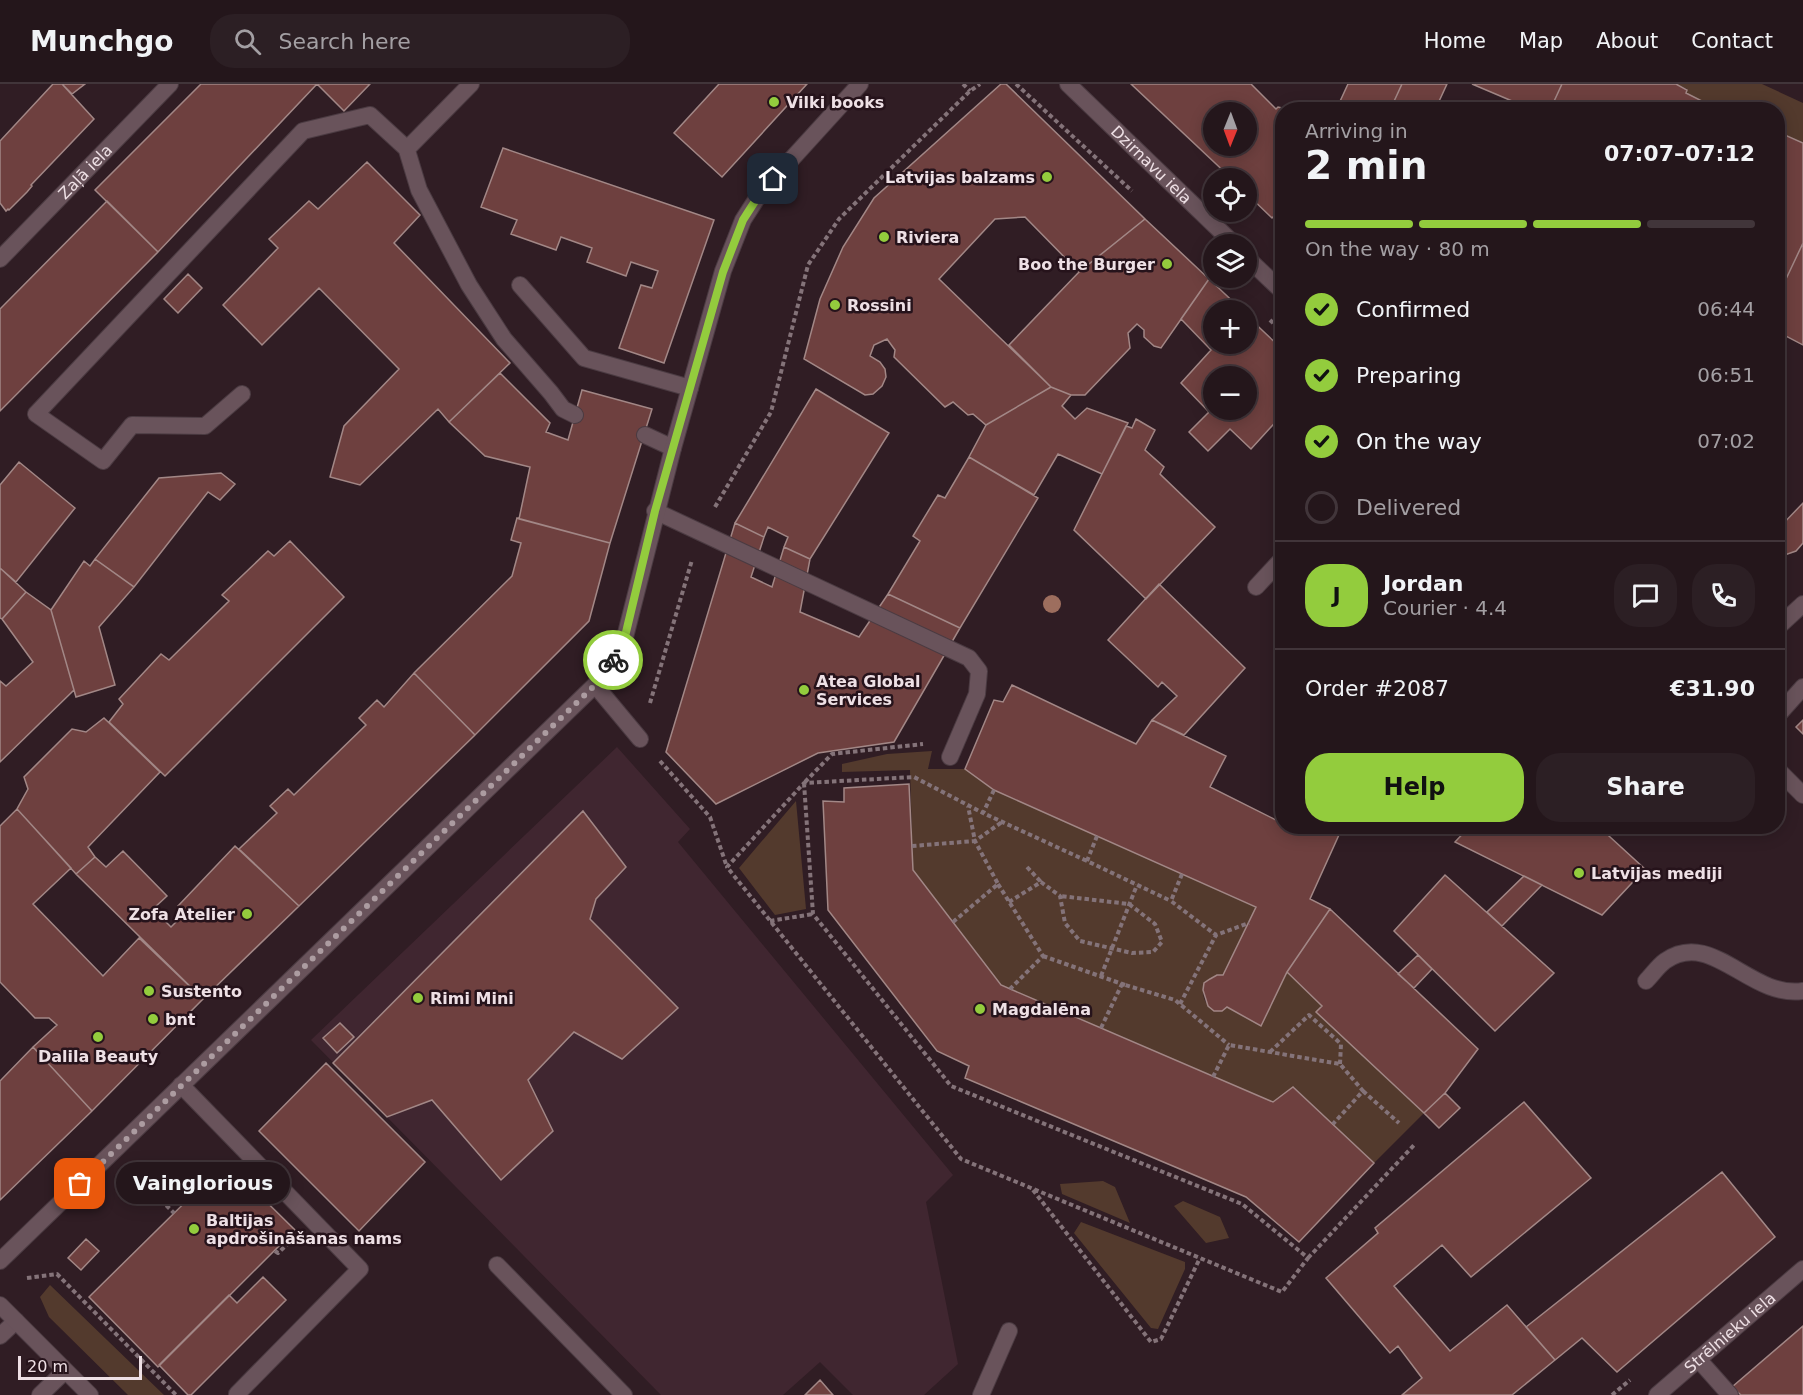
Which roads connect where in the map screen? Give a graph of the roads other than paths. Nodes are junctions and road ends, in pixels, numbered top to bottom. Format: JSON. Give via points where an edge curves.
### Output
{"nodes":[{"id":1,"x":170,"y":84,"type":"edge"},
{"id":2,"x":471,"y":84,"type":"edge"},
{"id":3,"x":860,"y":84,"type":"edge"},
{"id":4,"x":1068,"y":84,"type":"edge"},
{"id":5,"x":406,"y":147,"type":"junction"},
{"id":6,"x":1224,"y":234,"type":"edge"},
{"id":7,"x":0,"y":259,"type":"edge"},
{"id":8,"x":1257,"y":267,"type":"edge"},
{"id":9,"x":1275,"y":284,"type":"edge"},
{"id":10,"x":520,"y":285,"type":"dead end"},
{"id":11,"x":690,"y":388,"type":"junction"},
{"id":12,"x":242,"y":394,"type":"dead end"},
{"id":13,"x":575,"y":415,"type":"dead end"},
{"id":14,"x":645,"y":435,"type":"dead end"},
{"id":15,"x":673,"y":448,"type":"junction"},
{"id":16,"x":655,"y":511,"type":"junction"},
{"id":17,"x":1275,"y":567,"type":"edge"},
{"id":18,"x":1256,"y":587,"type":"dead end"},
{"id":19,"x":1803,"y":604,"type":"edge"},
{"id":20,"x":1785,"y":621,"type":"edge"},
{"id":21,"x":595,"y":685,"type":"junction"},
{"id":22,"x":1803,"y":687,"type":"edge"},
{"id":23,"x":1785,"y":707,"type":"edge"},
{"id":24,"x":640,"y":739,"type":"dead end"},
{"id":25,"x":950,"y":757,"type":"dead end"},
{"id":26,"x":1785,"y":777,"type":"edge"},
{"id":27,"x":1803,"y":795,"type":"edge"},
{"id":28,"x":1646,"y":981,"type":"dead end"},
{"id":29,"x":1803,"y":992,"type":"edge"},
{"id":30,"x":181,"y":1085,"type":"junction"},
{"id":31,"x":0,"y":1261,"type":"edge"},
{"id":32,"x":497,"y":1265,"type":"dead end"},
{"id":33,"x":1803,"y":1269,"type":"edge"},
{"id":34,"x":0,"y":1305,"type":"edge"},
{"id":35,"x":16,"y":1321,"type":"junction"},
{"id":36,"x":1009,"y":1331,"type":"dead end"},
{"id":37,"x":0,"y":1336,"type":"edge"},
{"id":38,"x":1698,"y":1359,"type":"junction"},
{"id":39,"x":65,"y":1371,"type":"junction"},
{"id":40,"x":237,"y":1394,"type":"edge"},
{"id":41,"x":40,"y":1395,"type":"edge"},
{"id":42,"x":90,"y":1395,"type":"edge"},
{"id":43,"x":624,"y":1395,"type":"edge"},
{"id":44,"x":981,"y":1395,"type":"edge"},
{"id":45,"x":1657,"y":1395,"type":"edge"},
{"id":46,"x":1730,"y":1395,"type":"edge"}],
"edges":[{"from":1,"to":7,"type":"street","name":"Zaļā iela"},
{"from":2,"to":5,"type":"street"},
{"from":3,"to":11,"type":"street","via":[[759,195],[743,220],[723,272]]},
{"from":4,"to":6,"type":"street","name":"Dzirnavu iela"},
{"from":5,"to":12,"type":"street","via":[[370,115],[303,131],[36,414],[103,461],[132,425],[205,426]]},
{"from":5,"to":13,"type":"street","via":[[419,190],[469,285],[504,339],[563,410]]},
{"from":8,"to":9,"type":"street"},
{"from":10,"to":11,"type":"street","via":[[584,358]]},
{"from":11,"to":15,"type":"street"},
{"from":14,"to":15,"type":"street"},
{"from":15,"to":16,"type":"street"},
{"from":16,"to":21,"type":"street","via":[[622,649]]},
{"from":16,"to":25,"type":"street","via":[[969,658],[979,671],[976,694]]},
{"from":17,"to":18,"type":"street"},
{"from":19,"to":20,"type":"street"},
{"from":21,"to":24,"type":"street"},
{"from":21,"to":30,"type":"street"},
{"from":22,"to":23,"type":"street"},
{"from":26,"to":27,"type":"street"},
{"from":28,"to":29,"type":"street","via":[[1664,961],[1684,951],[1706,953],[1771,989]]},
{"from":30,"to":31,"type":"street"},
{"from":30,"to":40,"type":"street","via":[[360,1269]]},
{"from":32,"to":43,"type":"street"},
{"from":33,"to":38,"type":"street","name":"Strēlnieku iela"},
{"from":34,"to":35,"type":"street"},
{"from":35,"to":37,"type":"street"},
{"from":35,"to":39,"type":"street"},
{"from":36,"to":44,"type":"street"},
{"from":38,"to":45,"type":"street","name":"Strēlnieku iela"},
{"from":38,"to":46,"type":"street"},
{"from":39,"to":41,"type":"street"},
{"from":39,"to":42,"type":"street"}]}
